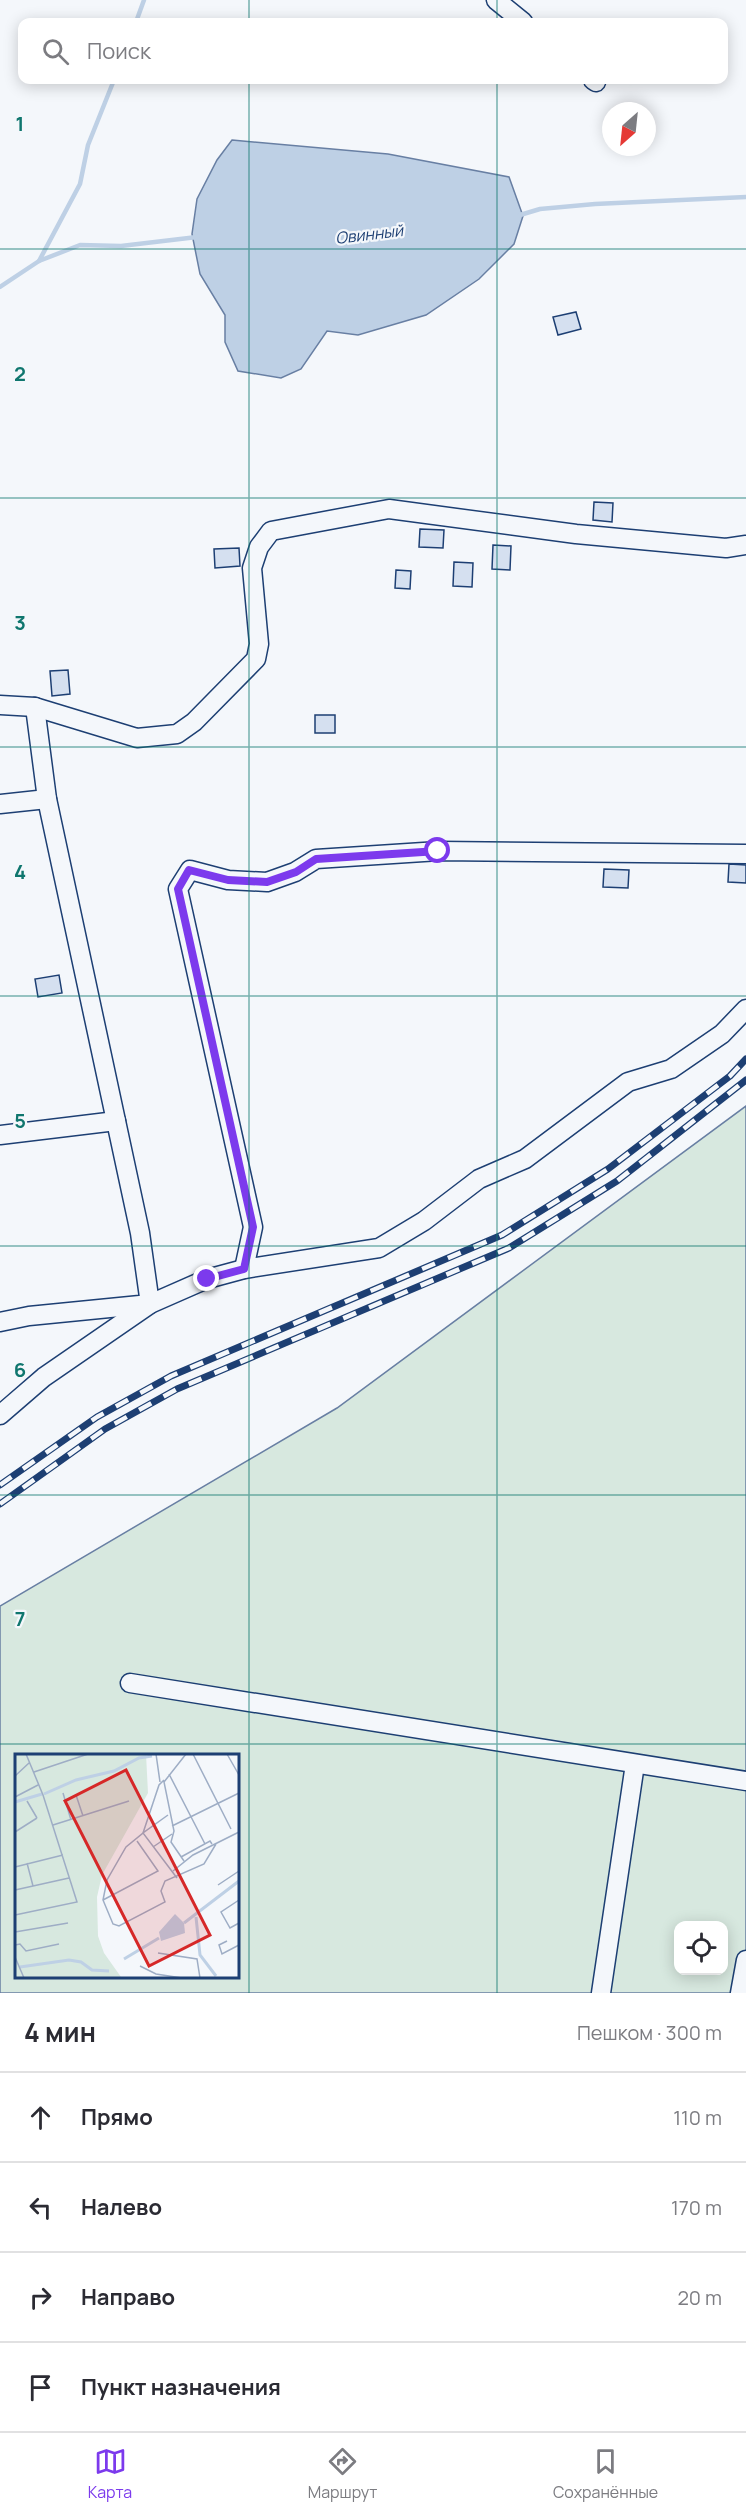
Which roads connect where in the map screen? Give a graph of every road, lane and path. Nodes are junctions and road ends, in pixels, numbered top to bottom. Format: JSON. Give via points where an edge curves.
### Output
{"nodes":[{"id":1,"x":495,"y":0,"type":"edge"},
{"id":2,"x":518,"y":18,"type":"edge"},
{"id":3,"x":746,"y":545,"type":"edge"},
{"id":4,"x":0,"y":705,"type":"edge"},
{"id":5,"x":35,"y":707,"type":"junction"},
{"id":6,"x":47,"y":799,"type":"junction"},
{"id":7,"x":0,"y":804,"type":"edge"},
{"id":8,"x":746,"y":854,"type":"edge"},
{"id":9,"x":746,"y":1009,"type":"edge"},
{"id":10,"x":116,"y":1121,"type":"junction"},
{"id":11,"x":0,"y":1135,"type":"edge"},
{"id":12,"x":244,"y":1269,"type":"junction"},
{"id":13,"x":150,"y":1304,"type":"junction"},
{"id":14,"x":0,"y":1322,"type":"edge"},
{"id":15,"x":0,"y":1415,"type":"edge"},
{"id":16,"x":130,"y":1683,"type":"dead end"},
{"id":17,"x":635,"y":1764,"type":"junction"},
{"id":18,"x":746,"y":1781,"type":"edge"},
{"id":19,"x":746,"y":1960,"type":"edge"},
{"id":20,"x":601,"y":1993,"type":"edge"},
{"id":21,"x":740,"y":1993,"type":"edge"}],
"edges":[{"from":1,"to":2,"type":"street"},
{"from":3,"to":5,"type":"street","via":[[726,548],[587,535],[389,508],[271,531],[252,568],[259,644],[256,659],[194,722],[177,734],[137,738]]},
{"from":4,"to":5,"type":"street"},
{"from":5,"to":6,"type":"street"},
{"from":6,"to":7,"type":"street"},
{"from":6,"to":10,"type":"street"},
{"from":8,"to":12,"type":"street","via":[[427,852],[316,859],[296,872],[267,882],[228,880],[189,870],[178,889],[253,1227]]},
{"from":9,"to":12,"type":"street","via":[[722,1034],[671,1069],[628,1082],[525,1160],[479,1179],[424,1221],[379,1248]]},
{"from":10,"to":11,"type":"street"},
{"from":10,"to":13,"type":"street","via":[[140,1233]]},
{"from":12,"to":13,"type":"street","via":[[207,1279]]},
{"from":13,"to":14,"type":"street"},
{"from":13,"to":15,"type":"street","via":[[44,1377]]},
{"from":16,"to":17,"type":"street"},
{"from":17,"to":18,"type":"street"},
{"from":17,"to":20,"type":"street"},
{"from":19,"to":21,"type":"street"}]}
